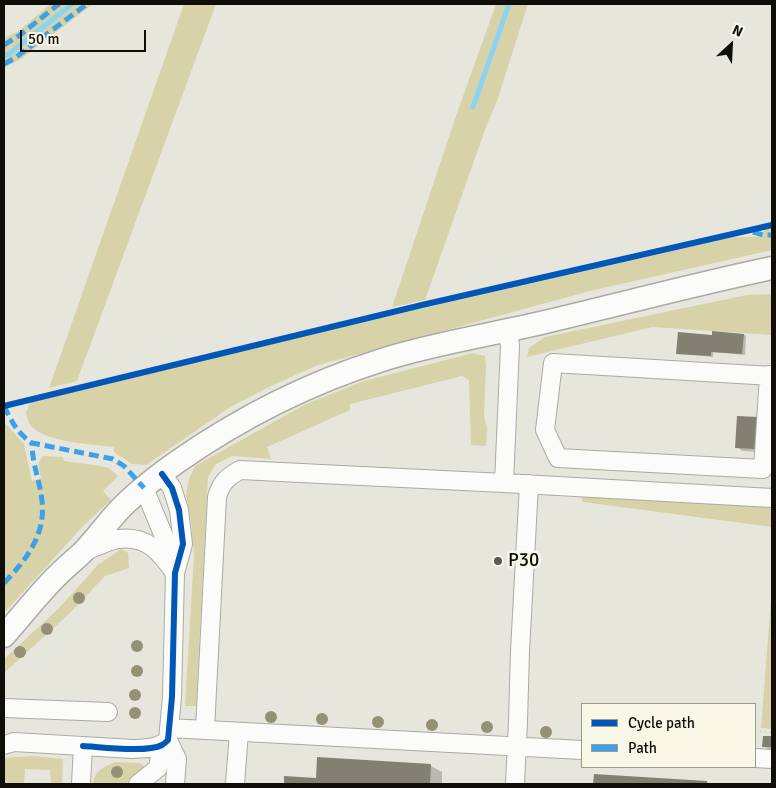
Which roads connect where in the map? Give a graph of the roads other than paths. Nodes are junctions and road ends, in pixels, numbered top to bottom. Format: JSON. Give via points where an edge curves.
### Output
{"nodes":[{"id":1,"x":770,"y":270,"type":"edge"},
{"id":2,"x":508,"y":331,"type":"junction"},
{"id":3,"x":771,"y":376,"type":"edge"},
{"id":4,"x":769,"y":435,"type":"edge"},
{"id":5,"x":162,"y":474,"type":"junction"},
{"id":6,"x":504,"y":483,"type":"junction"},
{"id":7,"x":529,"y":484,"type":"junction"},
{"id":8,"x":144,"y":488,"type":"junction"},
{"id":9,"x":772,"y":498,"type":"edge"},
{"id":10,"x":82,"y":552,"type":"junction"},
{"id":11,"x":175,"y":573,"type":"junction"},
{"id":12,"x":4,"y":636,"type":"edge"},
{"id":13,"x":4,"y":708,"type":"edge"},
{"id":14,"x":108,"y":712,"type":"dead end"},
{"id":15,"x":205,"y":729,"type":"junction"},
{"id":16,"x":239,"y":732,"type":"junction"},
{"id":17,"x":166,"y":738,"type":"junction"},
{"id":18,"x":4,"y":745,"type":"edge"},
{"id":19,"x":83,"y":746,"type":"junction"},
{"id":20,"x":517,"y":747,"type":"junction"},
{"id":21,"x":581,"y":750,"type":"edge"},
{"id":22,"x":756,"y":758,"type":"edge"},
{"id":23,"x":772,"y":759,"type":"edge"},
{"id":24,"x":80,"y":784,"type":"edge"},
{"id":25,"x":138,"y":784,"type":"edge"},
{"id":26,"x":175,"y":784,"type":"edge"},
{"id":27,"x":235,"y":784,"type":"edge"},
{"id":28,"x":515,"y":784,"type":"edge"}],
"edges":[{"from":1,"to":2,"type":"main road"},
{"from":2,"to":5,"type":"main road","via":[[424,348],[334,377],[251,415]]},
{"from":2,"to":6,"type":"street"},
{"from":3,"to":4,"type":"street"},
{"from":3,"to":4,"type":"street","via":[[553,363],[545,430],[558,458],[763,469]]},
{"from":5,"to":8,"type":"main road"},
{"from":5,"to":11,"type":"street","via":[[172,488],[179,510],[183,544]]},
{"from":6,"to":7,"type":"street"},
{"from":6,"to":15,"type":"street","via":[[240,470],[230,476],[220,486],[217,497]]},
{"from":7,"to":9,"type":"street"},
{"from":7,"to":20,"type":"street"},
{"from":8,"to":10,"type":"main road","via":[[125,504]]},
{"from":8,"to":11,"type":"street"},
{"from":10,"to":11,"type":"street","via":[[117,539],[138,539],[157,550]]},
{"from":10,"to":12,"type":"main road"},
{"from":11,"to":17,"type":"street","via":[[172,697]]},
{"from":13,"to":14,"type":"street"},
{"from":15,"to":16,"type":"street"},
{"from":15,"to":17,"type":"street"},
{"from":16,"to":20,"type":"street"},
{"from":16,"to":27,"type":"street"},
{"from":17,"to":19,"type":"street","via":[[150,748]]},
{"from":17,"to":25,"type":"street","via":[[158,768]]},
{"from":17,"to":26,"type":"street","via":[[177,759]]},
{"from":18,"to":19,"type":"street","via":[[14,742]]},
{"from":19,"to":24,"type":"street"},
{"from":20,"to":21,"type":"street"},
{"from":20,"to":28,"type":"street"},
{"from":22,"to":23,"type":"street"}]}
